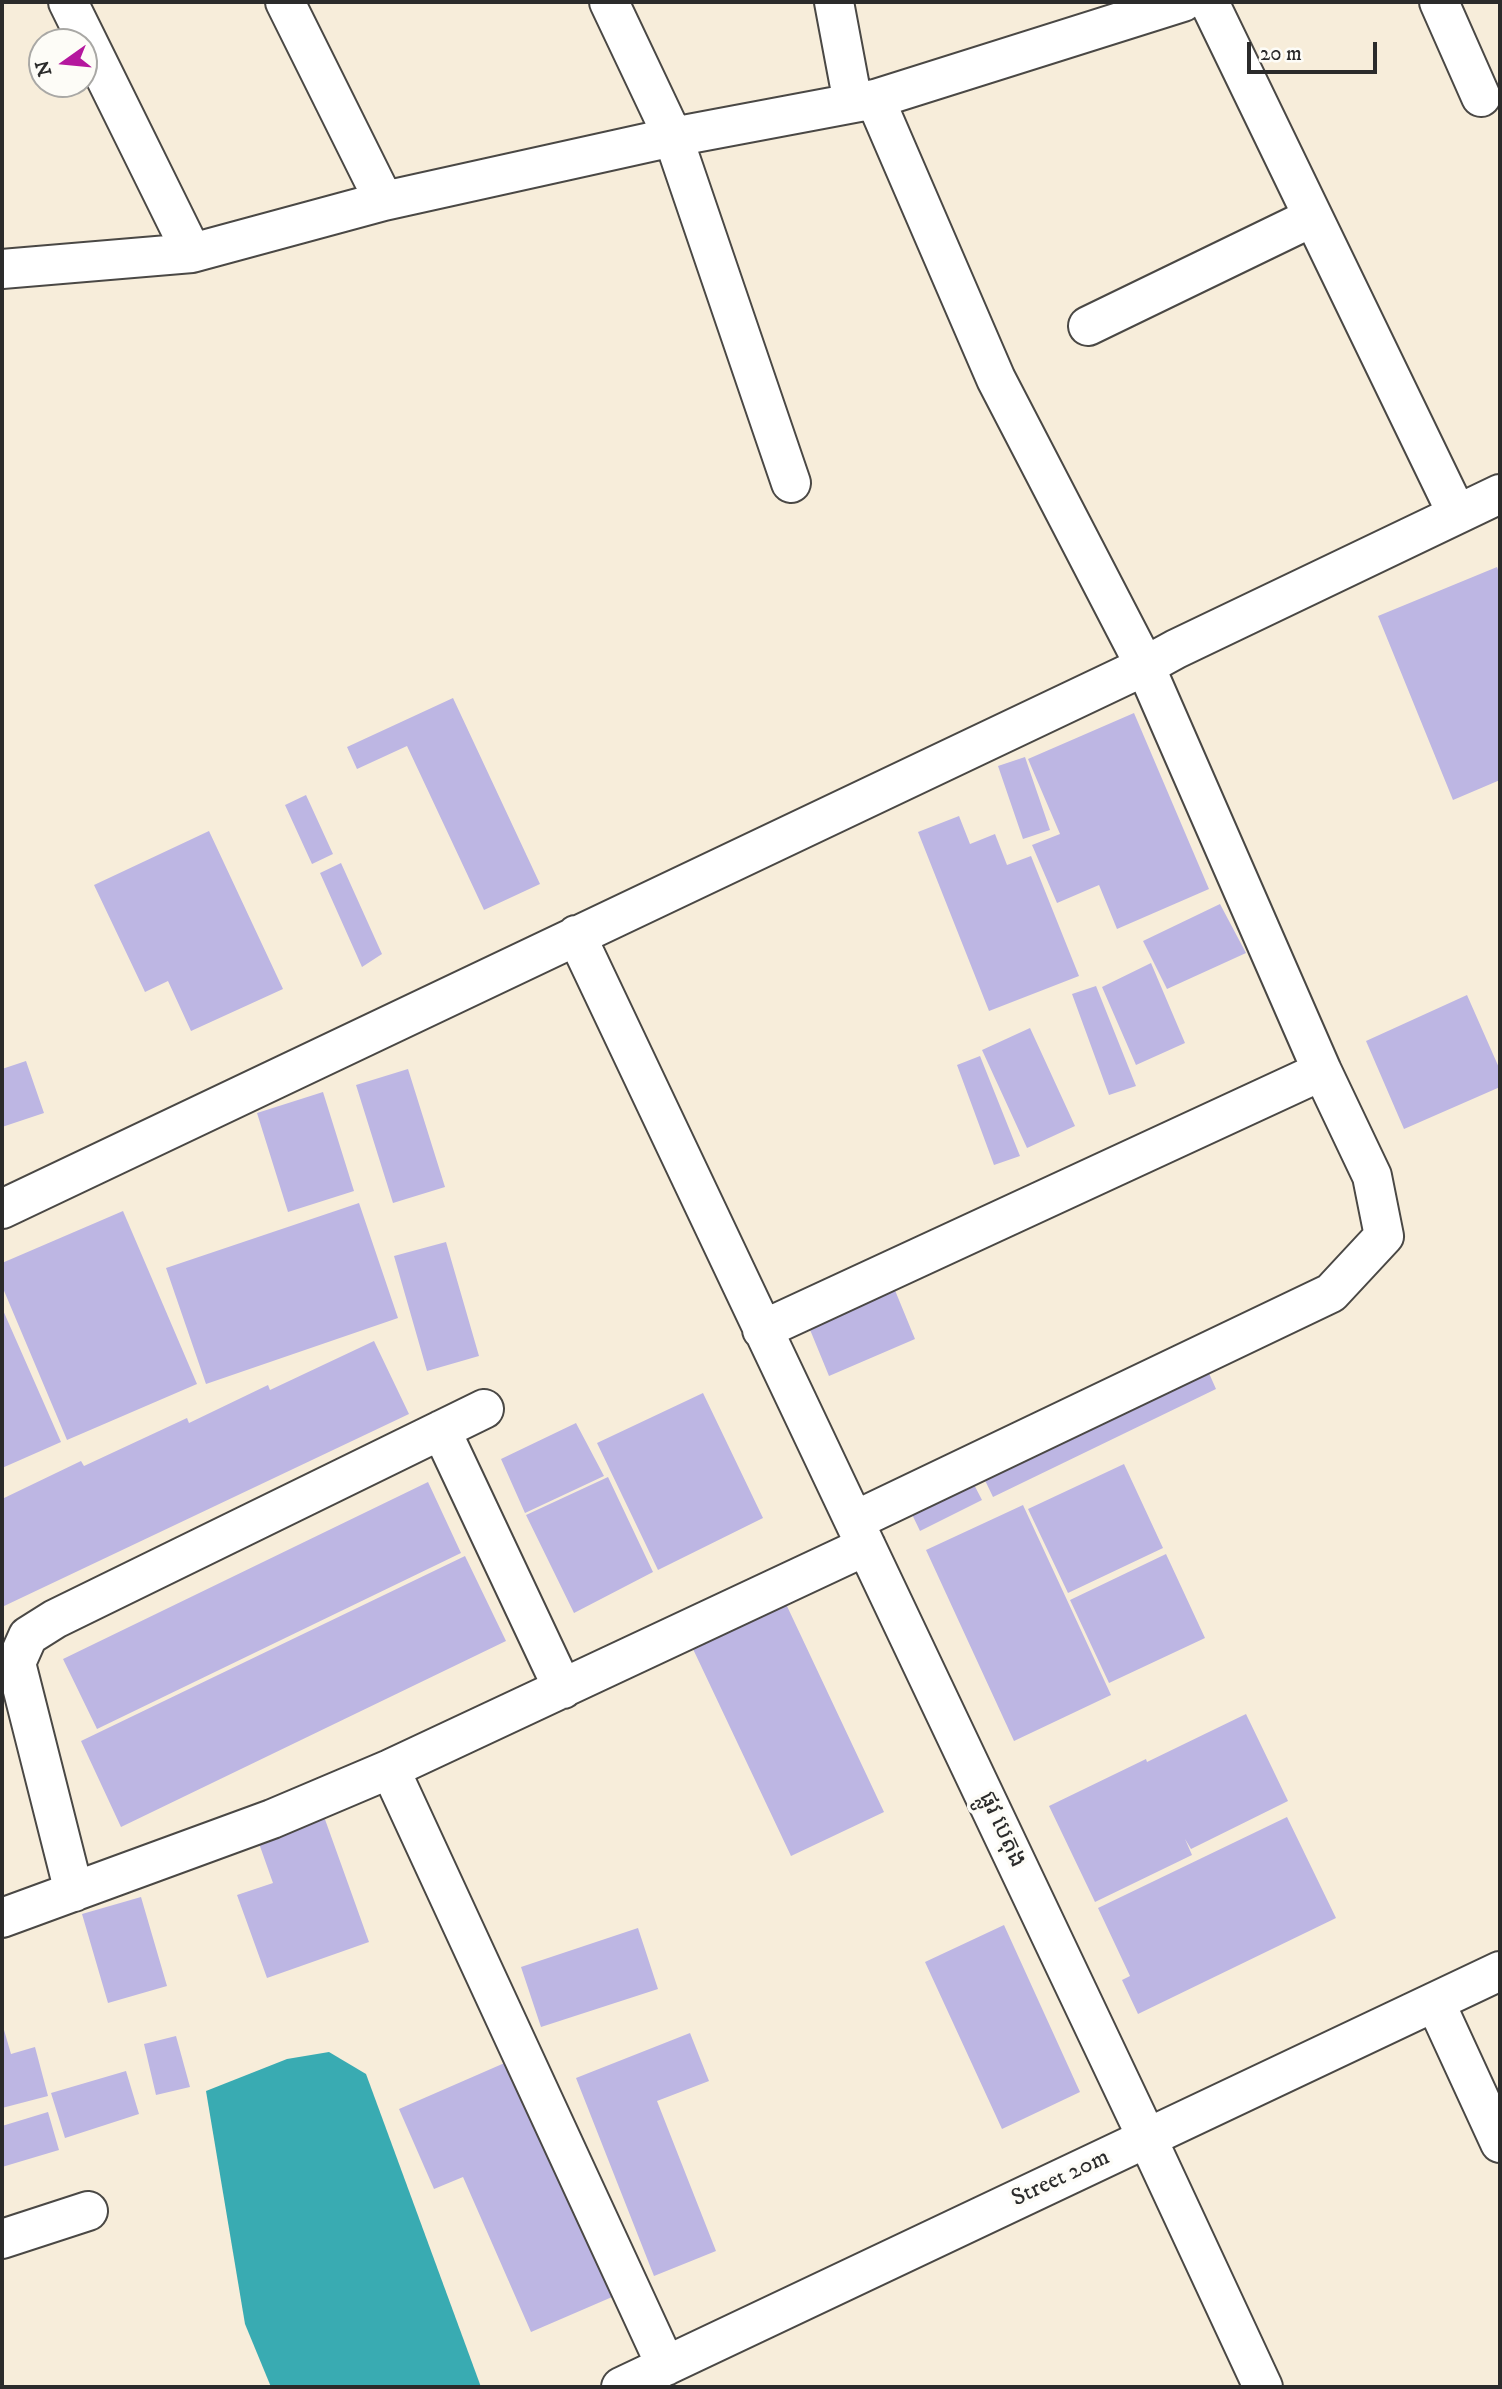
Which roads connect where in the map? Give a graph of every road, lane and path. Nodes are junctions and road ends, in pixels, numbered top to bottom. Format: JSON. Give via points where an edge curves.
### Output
{"nodes":[{"id":1,"x":68,"y":2,"type":"edge"},
{"id":2,"x":285,"y":2,"type":"edge"},
{"id":3,"x":609,"y":2,"type":"edge"},
{"id":4,"x":834,"y":2,"type":"edge"},
{"id":5,"x":1183,"y":2,"type":"edge"},
{"id":6,"x":1209,"y":2,"type":"edge"},
{"id":7,"x":1439,"y":2,"type":"edge"},
{"id":8,"x":1481,"y":97,"type":"dead end"},
{"id":9,"x":864,"y":101,"type":"junction"},
{"id":10,"x":673,"y":137,"type":"junction"},
{"id":11,"x":384,"y":201,"type":"junction"},
{"id":12,"x":1313,"y":217,"type":"junction"},
{"id":13,"x":192,"y":253,"type":"junction"},
{"id":14,"x":2,"y":269,"type":"edge"},
{"id":15,"x":1088,"y":326,"type":"dead end"},
{"id":16,"x":792,"y":483,"type":"dead end"},
{"id":17,"x":1500,"y":494,"type":"edge"},
{"id":18,"x":1457,"y":514,"type":"junction"},
{"id":19,"x":1145,"y":666,"type":"junction"},
{"id":20,"x":576,"y":935,"type":"junction"},
{"id":21,"x":1322,"y":1071,"type":"junction"},
{"id":22,"x":2,"y":1209,"type":"edge"},
{"id":23,"x":762,"y":1330,"type":"junction"},
{"id":24,"x":484,"y":1409,"type":"dead end"},
{"id":25,"x":441,"y":1430,"type":"junction"},
{"id":26,"x":860,"y":1533,"type":"junction"},
{"id":27,"x":564,"y":1689,"type":"junction"},
{"id":28,"x":390,"y":1769,"type":"junction"},
{"id":29,"x":74,"y":1892,"type":"junction"},
{"id":30,"x":2,"y":1918,"type":"edge"},
{"id":31,"x":1500,"y":1971,"type":"edge"},
{"id":32,"x":1435,"y":2002,"type":"junction"},
{"id":33,"x":1147,"y":2138,"type":"junction"},
{"id":34,"x":1500,"y":2143,"type":"edge"},
{"id":35,"x":88,"y":2211,"type":"dead end"},
{"id":36,"x":2,"y":2239,"type":"edge"},
{"id":37,"x":666,"y":2366,"type":"junction"},
{"id":38,"x":621,"y":2387,"type":"edge"},
{"id":39,"x":1263,"y":2387,"type":"edge"}],
"edges":[{"from":1,"to":13,"type":"street"},
{"from":2,"to":11,"type":"street"},
{"from":3,"to":10,"type":"street"},
{"from":4,"to":9,"type":"street"},
{"from":5,"to":9,"type":"street"},
{"from":6,"to":12,"type":"street"},
{"from":7,"to":8,"type":"street"},
{"from":9,"to":10,"type":"street"},
{"from":9,"to":19,"type":"street","via":[[996,379]]},
{"from":10,"to":11,"type":"street"},
{"from":10,"to":16,"type":"street"},
{"from":11,"to":13,"type":"street"},
{"from":12,"to":15,"type":"street"},
{"from":12,"to":18,"type":"street"},
{"from":13,"to":14,"type":"street"},
{"from":17,"to":18,"type":"street"},
{"from":18,"to":19,"type":"street"},
{"from":19,"to":20,"type":"street"},
{"from":19,"to":21,"type":"street"},
{"from":20,"to":22,"type":"street"},
{"from":20,"to":23,"type":"street","name":"ផ្លូវ បេតុង"},
{"from":21,"to":23,"type":"street"},
{"from":21,"to":26,"type":"street","via":[[1372,1176],[1384,1236],[1331,1293]]},
{"from":23,"to":26,"type":"street","name":"ផ្លូវ បេតុង"},
{"from":24,"to":25,"type":"street"},
{"from":25,"to":27,"type":"street"},
{"from":25,"to":29,"type":"street","via":[[28,1636],[16,1663]]},
{"from":26,"to":27,"type":"street"},
{"from":26,"to":33,"type":"street","name":"ផ្លូវ បេតុង"},
{"from":27,"to":28,"type":"street"},
{"from":28,"to":29,"type":"street","via":[[272,1819]]},
{"from":28,"to":37,"type":"street"},
{"from":29,"to":30,"type":"street"},
{"from":31,"to":32,"type":"street","name":"Street 20m"},
{"from":32,"to":33,"type":"street","name":"Street 20m"},
{"from":32,"to":34,"type":"street"},
{"from":33,"to":37,"type":"street","name":"Street 20m"},
{"from":33,"to":39,"type":"street","name":"ផ្លូវ បេតុង"},
{"from":35,"to":36,"type":"street"},
{"from":37,"to":38,"type":"street","name":"Street 20m"}]}
